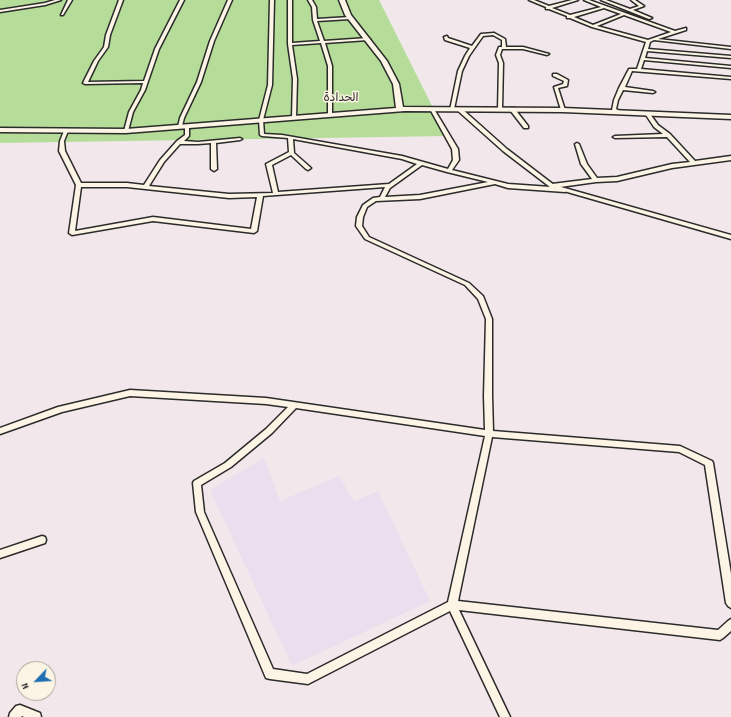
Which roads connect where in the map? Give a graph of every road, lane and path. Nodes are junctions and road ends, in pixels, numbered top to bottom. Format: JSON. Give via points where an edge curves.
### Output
{"nodes":[{"id":1,"x":60,"y":0,"type":"edge"},
{"id":2,"x":70,"y":0,"type":"edge"},
{"id":3,"x":122,"y":0,"type":"edge"},
{"id":4,"x":182,"y":0,"type":"edge"},
{"id":5,"x":230,"y":0,"type":"edge"},
{"id":6,"x":272,"y":0,"type":"edge"},
{"id":7,"x":290,"y":0,"type":"edge"},
{"id":8,"x":310,"y":0,"type":"edge"},
{"id":9,"x":342,"y":0,"type":"edge"},
{"id":10,"x":531,"y":0,"type":"edge"},
{"id":11,"x":576,"y":0,"type":"edge"},
{"id":12,"x":586,"y":0,"type":"edge"},
{"id":13,"x":603,"y":0,"type":"edge"},
{"id":14,"x":633,"y":0,"type":"edge"},
{"id":15,"x":603,"y":6,"type":"junction"},
{"id":16,"x":547,"y":8,"type":"junction"},
{"id":17,"x":630,"y":10,"type":"junction"},
{"id":18,"x":0,"y":11,"type":"edge"},
{"id":19,"x":62,"y":14,"type":"dead end"},
{"id":20,"x":622,"y":14,"type":"junction"},
{"id":21,"x":568,"y":17,"type":"junction"},
{"id":22,"x":350,"y":18,"type":"junction"},
{"id":23,"x":315,"y":20,"type":"junction"},
{"id":24,"x":593,"y":26,"type":"junction"},
{"id":25,"x":685,"y":29,"type":"dead end"},
{"id":26,"x":679,"y":31,"type":"junction"},
{"id":27,"x":674,"y":32,"type":"junction"},
{"id":28,"x":446,"y":37,"type":"dead end"},
{"id":29,"x":368,"y":39,"type":"junction"},
{"id":30,"x":654,"y":39,"type":"junction"},
{"id":31,"x":648,"y":41,"type":"junction"},
{"id":32,"x":323,"y":42,"type":"junction"},
{"id":33,"x":290,"y":44,"type":"junction"},
{"id":34,"x":473,"y":48,"type":"junction"},
{"id":35,"x":504,"y":48,"type":"junction"},
{"id":36,"x":731,"y":48,"type":"edge"},
{"id":37,"x":646,"y":50,"type":"junction"},
{"id":38,"x":547,"y":54,"type":"dead end"},
{"id":39,"x":731,"y":57,"type":"edge"},
{"id":40,"x":643,"y":59,"type":"junction"},
{"id":41,"x":731,"y":67,"type":"edge"},
{"id":42,"x":639,"y":70,"type":"junction"},
{"id":43,"x":555,"y":75,"type":"dead end"},
{"id":44,"x":731,"y":78,"type":"edge"},
{"id":45,"x":146,"y":82,"type":"junction"},
{"id":46,"x":621,"y":88,"type":"junction"},
{"id":47,"x":653,"y":92,"type":"dead end"},
{"id":48,"x":432,"y":109,"type":"junction"},
{"id":49,"x":456,"y":109,"type":"junction"},
{"id":50,"x":500,"y":109,"type":"junction"},
{"id":51,"x":512,"y":109,"type":"junction"},
{"id":52,"x":400,"y":110,"type":"junction"},
{"id":53,"x":563,"y":110,"type":"junction"},
{"id":54,"x":619,"y":112,"type":"junction"},
{"id":55,"x":330,"y":115,"type":"junction"},
{"id":56,"x":648,"y":115,"type":"junction"},
{"id":57,"x":731,"y":117,"type":"edge"},
{"id":58,"x":294,"y":118,"type":"junction"},
{"id":59,"x":261,"y":120,"type":"junction"},
{"id":60,"x":184,"y":126,"type":"junction"},
{"id":61,"x":526,"y":127,"type":"dead end"},
{"id":62,"x":0,"y":130,"type":"edge"},
{"id":63,"x":66,"y":131,"type":"junction"},
{"id":64,"x":126,"y":131,"type":"junction"},
{"id":65,"x":668,"y":135,"type":"junction"},
{"id":66,"x":615,"y":137,"type":"dead end"},
{"id":67,"x":290,"y":138,"type":"junction"},
{"id":68,"x":240,"y":139,"type":"dead end"},
{"id":69,"x":179,"y":142,"type":"junction"},
{"id":70,"x":213,"y":142,"type":"junction"},
{"id":71,"x":577,"y":144,"type":"dead end"},
{"id":72,"x":292,"y":153,"type":"junction"},
{"id":73,"x":731,"y":158,"type":"edge"},
{"id":74,"x":421,"y":163,"type":"junction"},
{"id":75,"x":694,"y":163,"type":"junction"},
{"id":76,"x":308,"y":168,"type":"dead end"},
{"id":77,"x":214,"y":169,"type":"dead end"},
{"id":78,"x":449,"y":170,"type":"junction"},
{"id":79,"x":596,"y":180,"type":"junction"},
{"id":80,"x":493,"y":183,"type":"junction"},
{"id":81,"x":79,"y":185,"type":"junction"},
{"id":82,"x":391,"y":185,"type":"junction"},
{"id":83,"x":552,"y":186,"type":"junction"},
{"id":84,"x":146,"y":187,"type":"junction"},
{"id":85,"x":565,"y":190,"type":"junction"},
{"id":86,"x":276,"y":194,"type":"junction"},
{"id":87,"x":260,"y":195,"type":"junction"},
{"id":88,"x":382,"y":198,"type":"junction"},
{"id":89,"x":731,"y":237,"type":"edge"},
{"id":90,"x":295,"y":405,"type":"junction"},
{"id":91,"x":0,"y":431,"type":"edge"},
{"id":92,"x":489,"y":434,"type":"junction"},
{"id":93,"x":42,"y":540,"type":"dead end"},
{"id":94,"x":0,"y":554,"type":"edge"},
{"id":95,"x":731,"y":603,"type":"edge"},
{"id":96,"x":452,"y":605,"type":"junction"},
{"id":97,"x":731,"y":624,"type":"edge"},
{"id":98,"x":14,"y":717,"type":"edge"},
{"id":99,"x":36,"y":717,"type":"edge"},
{"id":100,"x":505,"y":717,"type":"edge"}],
"edges":[{"from":1,"to":18,"type":"street"},
{"from":2,"to":19,"type":"street"},
{"from":3,"to":45,"type":"street","via":[[106,47],[86,83]]},
{"from":4,"to":45,"type":"street","via":[[157,49]]},
{"from":5,"to":60,"type":"street","via":[[212,41],[199,82],[182,118]]},
{"from":6,"to":59,"type":"street","via":[[270,86]]},
{"from":7,"to":33,"type":"street"},
{"from":8,"to":23,"type":"street","via":[[314,7]]},
{"from":9,"to":22,"type":"main road"},
{"from":10,"to":16,"type":"street"},
{"from":11,"to":16,"type":"street"},
{"from":12,"to":15,"type":"street"},
{"from":13,"to":17,"type":"street"},
{"from":14,"to":17,"type":"street","via":[[642,6]]},
{"from":15,"to":20,"type":"street"},
{"from":15,"to":21,"type":"street"},
{"from":16,"to":21,"type":"street"},
{"from":17,"to":20,"type":"street"},
{"from":17,"to":26,"type":"street"},
{"from":20,"to":24,"type":"street"},
{"from":20,"to":27,"type":"street"},
{"from":21,"to":24,"type":"street"},
{"from":22,"to":23,"type":"street"},
{"from":22,"to":29,"type":"main road"},
{"from":23,"to":32,"type":"street"},
{"from":24,"to":31,"type":"street"},
{"from":25,"to":26,"type":"street"},
{"from":26,"to":27,"type":"street"},
{"from":27,"to":30,"type":"street"},
{"from":28,"to":34,"type":"street"},
{"from":29,"to":32,"type":"street"},
{"from":29,"to":52,"type":"main road","via":[[394,79]]},
{"from":30,"to":31,"type":"street"},
{"from":30,"to":36,"type":"street"},
{"from":31,"to":37,"type":"street"},
{"from":32,"to":33,"type":"street"},
{"from":32,"to":55,"type":"street","via":[[330,66]]},
{"from":33,"to":58,"type":"street","via":[[295,79]]},
{"from":34,"to":35,"type":"street","via":[[482,36],[494,34],[504,40]]},
{"from":34,"to":49,"type":"street","via":[[460,71]]},
{"from":35,"to":38,"type":"street","via":[[523,48]]},
{"from":35,"to":50,"type":"street","via":[[500,48],[498,55],[501,63]]},
{"from":37,"to":39,"type":"street"},
{"from":37,"to":40,"type":"street"},
{"from":40,"to":41,"type":"street"},
{"from":40,"to":42,"type":"street"},
{"from":42,"to":44,"type":"street"},
{"from":42,"to":46,"type":"street","via":[[631,70]]},
{"from":43,"to":53,"type":"street","via":[[566,80],[565,85],[556,87]]},
{"from":45,"to":64,"type":"street","via":[[131,112]]},
{"from":46,"to":47,"type":"street"},
{"from":46,"to":54,"type":"street","via":[[614,110]]},
{"from":48,"to":49,"type":"main road"},
{"from":48,"to":52,"type":"main road"},
{"from":48,"to":78,"type":"street","via":[[455,149],[456,160]]},
{"from":49,"to":50,"type":"main road"},
{"from":49,"to":83,"type":"street"},
{"from":50,"to":51,"type":"main road"},
{"from":51,"to":53,"type":"main road"},
{"from":51,"to":61,"type":"street"},
{"from":52,"to":55,"type":"main road"},
{"from":53,"to":54,"type":"main road"},
{"from":54,"to":56,"type":"main road"},
{"from":55,"to":58,"type":"main road"},
{"from":56,"to":57,"type":"main road"},
{"from":56,"to":65,"type":"street","via":[[656,126]]},
{"from":58,"to":59,"type":"main road"},
{"from":59,"to":60,"type":"main road"},
{"from":59,"to":67,"type":"street","via":[[262,135]]},
{"from":60,"to":64,"type":"main road"},
{"from":60,"to":69,"type":"street","via":[[187,136]]},
{"from":62,"to":63,"type":"main road"},
{"from":63,"to":64,"type":"main road"},
{"from":63,"to":81,"type":"street","via":[[62,151]]},
{"from":65,"to":66,"type":"street"},
{"from":65,"to":75,"type":"street"},
{"from":67,"to":72,"type":"street"},
{"from":67,"to":74,"type":"street"},
{"from":68,"to":70,"type":"street"},
{"from":69,"to":70,"type":"street"},
{"from":69,"to":84,"type":"street","via":[[153,173]]},
{"from":70,"to":77,"type":"street"},
{"from":71,"to":79,"type":"street","via":[[584,164]]},
{"from":72,"to":76,"type":"street"},
{"from":72,"to":86,"type":"street","via":[[269,164]]},
{"from":73,"to":75,"type":"street"},
{"from":74,"to":78,"type":"street"},
{"from":74,"to":82,"type":"street"},
{"from":75,"to":79,"type":"street","via":[[616,179]]},
{"from":78,"to":80,"type":"street"},
{"from":79,"to":83,"type":"street"},
{"from":80,"to":85,"type":"street","via":[[524,189]]},
{"from":80,"to":88,"type":"street","via":[[420,197]]},
{"from":81,"to":84,"type":"street","via":[[121,184]]},
{"from":81,"to":87,"type":"street","via":[[72,233],[154,219],[254,231]]},
{"from":82,"to":86,"type":"street"},
{"from":82,"to":88,"type":"street"},
{"from":83,"to":85,"type":"street"},
{"from":84,"to":87,"type":"street","via":[[217,195]]},
{"from":85,"to":89,"type":"street"},
{"from":86,"to":87,"type":"street"},
{"from":88,"to":92,"type":"street","via":[[375,199],[365,206],[360,217],[359,226],[367,238],[467,284],[481,298],[489,319]]},
{"from":90,"to":91,"type":"street","via":[[130,393],[61,409]]},
{"from":90,"to":92,"type":"street"},
{"from":90,"to":96,"type":"street","via":[[269,431],[228,465],[197,483],[200,512],[270,674],[308,679]]},
{"from":92,"to":95,"type":"street","via":[[680,449],[709,463]]},
{"from":92,"to":96,"type":"street"},
{"from":93,"to":94,"type":"street"},
{"from":96,"to":97,"type":"street","via":[[720,635]]},
{"from":96,"to":100,"type":"street"},
{"from":98,"to":99,"type":"street","via":[[20,710]]}]}
